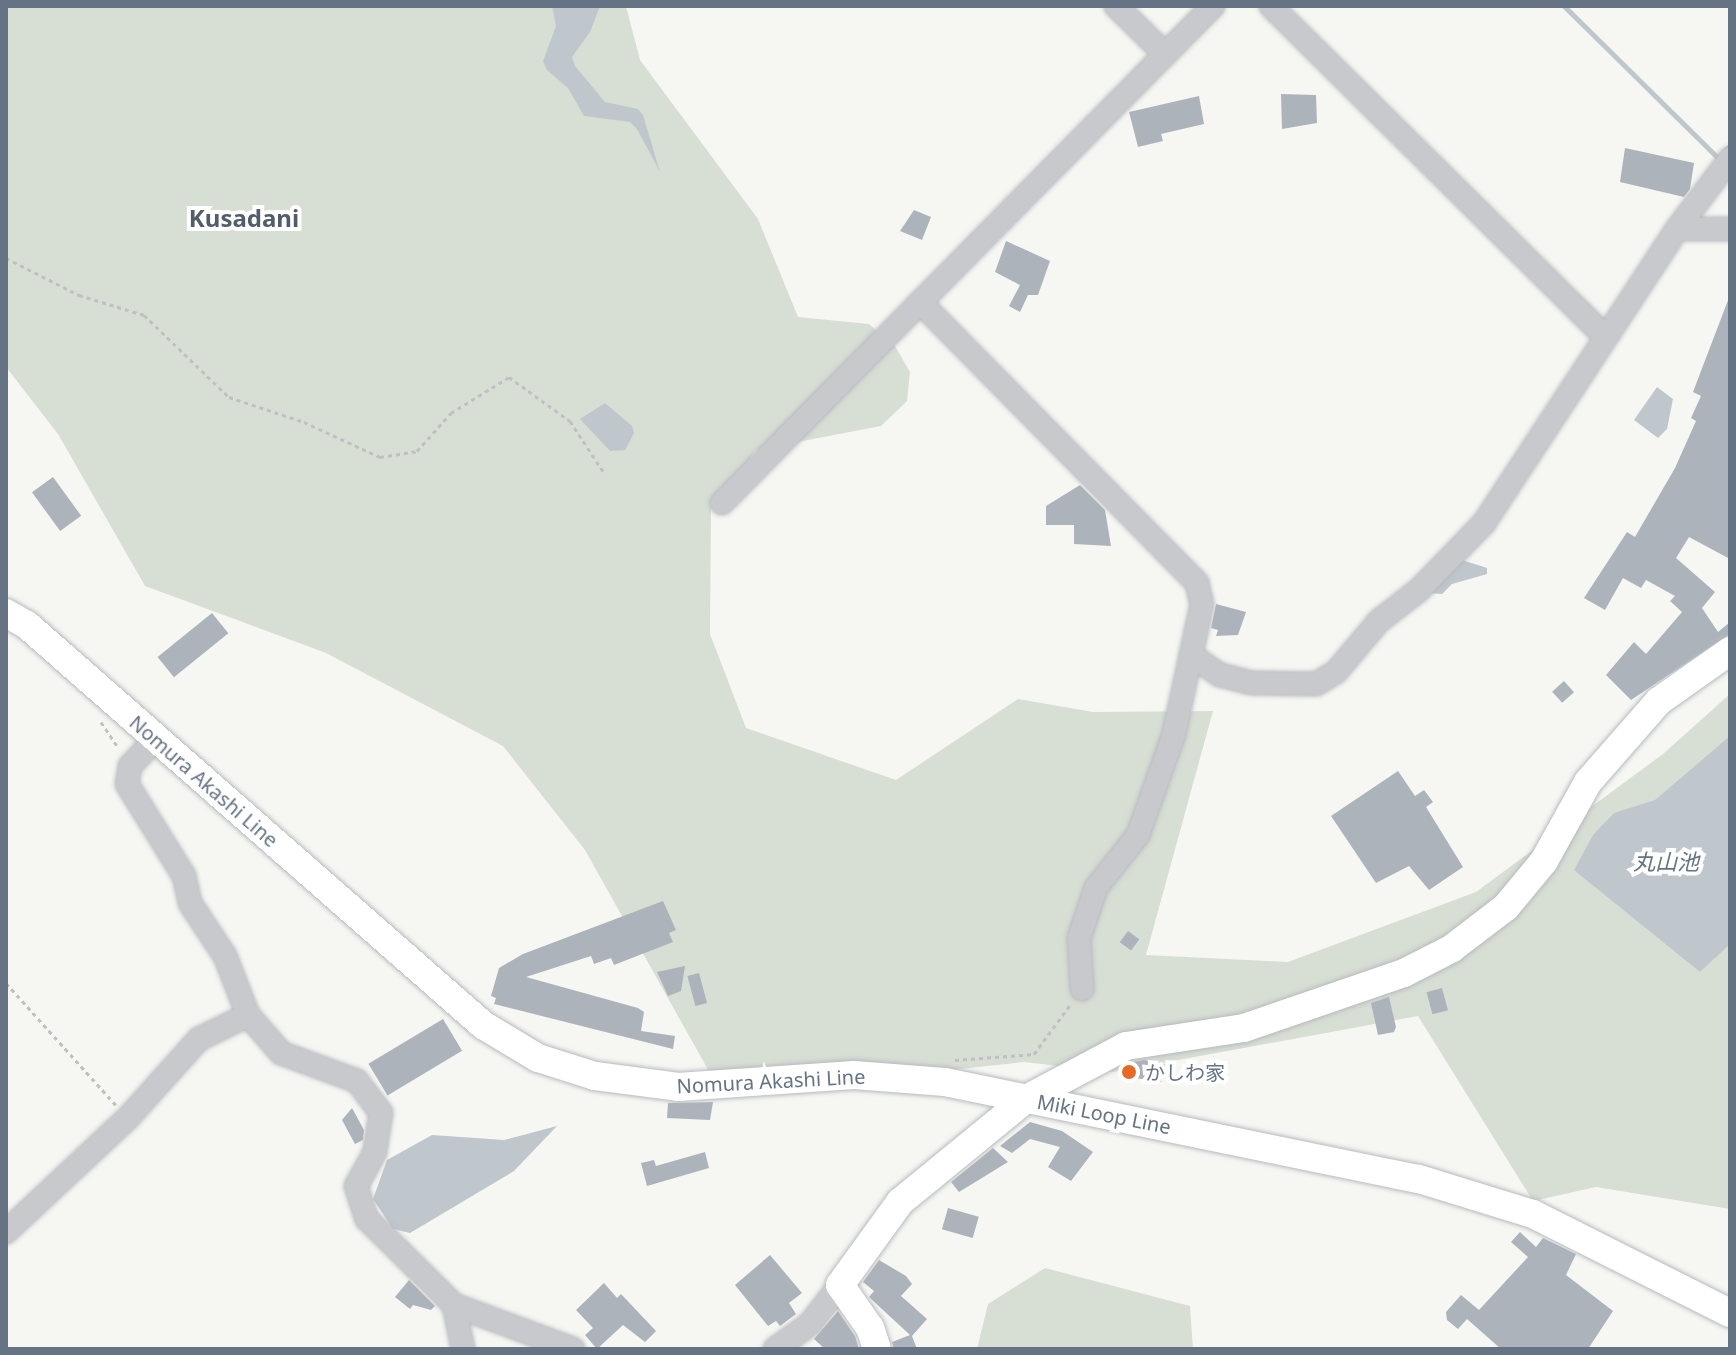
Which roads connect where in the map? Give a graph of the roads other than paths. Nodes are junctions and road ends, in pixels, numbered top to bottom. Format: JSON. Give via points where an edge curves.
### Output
{"nodes":[{"id":1,"x":1116,"y":6,"type":"edge"},
{"id":2,"x":1213,"y":6,"type":"edge"},
{"id":3,"x":1271,"y":6,"type":"edge"},
{"id":4,"x":1165,"y":54,"type":"junction"},
{"id":5,"x":1730,"y":159,"type":"edge"},
{"id":6,"x":1677,"y":229,"type":"junction"},
{"id":7,"x":1730,"y":229,"type":"edge"},
{"id":8,"x":920,"y":302,"type":"junction"},
{"id":9,"x":1605,"y":336,"type":"junction"},
{"id":10,"x":722,"y":503,"type":"dead end"},
{"id":11,"x":6,"y":613,"type":"edge"},
{"id":12,"x":1730,"y":651,"type":"edge"},
{"id":13,"x":1191,"y":655,"type":"junction"},
{"id":14,"x":156,"y":739,"type":"junction"},
{"id":15,"x":1082,"y":989,"type":"road end"},
{"id":16,"x":248,"y":1015,"type":"junction"},
{"id":17,"x":1026,"y":1099,"type":"junction"},
{"id":18,"x":6,"y":1232,"type":"edge"},
{"id":19,"x":840,"y":1285,"type":"junction"},
{"id":20,"x":454,"y":1305,"type":"junction"},
{"id":21,"x":1730,"y":1313,"type":"edge"},
{"id":22,"x":463,"y":1349,"type":"edge"},
{"id":23,"x":573,"y":1349,"type":"edge"},
{"id":24,"x":775,"y":1349,"type":"edge"},
{"id":25,"x":877,"y":1349,"type":"edge"}],
"edges":[{"from":1,"to":4,"type":"street"},
{"from":2,"to":4,"type":"street"},
{"from":3,"to":9,"type":"street"},
{"from":4,"to":8,"type":"street"},
{"from":5,"to":6,"type":"street"},
{"from":6,"to":7,"type":"street"},
{"from":6,"to":9,"type":"street"},
{"from":8,"to":10,"type":"street"},
{"from":8,"to":13,"type":"street","via":[[1197,583],[1202,604]]},
{"from":9,"to":13,"type":"street","via":[[1484,523],[1419,590],[1379,621],[1336,672],[1316,684],[1252,683],[1220,675]]},
{"from":11,"to":14,"type":"main road","name":"Nomura Akashi Line","via":[[27,625]]},
{"from":12,"to":17,"type":"main road","name":"Miki Loop Line","via":[[1659,701],[1588,782],[1544,861],[1506,907],[1451,949],[1404,973],[1244,1028],[1126,1046]]},
{"from":13,"to":15,"type":"street","via":[[1174,734],[1138,835],[1096,888],[1079,938]]},
{"from":14,"to":16,"type":"street","via":[[130,766],[127,784],[184,876],[190,903],[225,956]]},
{"from":14,"to":17,"type":"main road","name":"Nomura Akashi Line","via":[[483,1025],[538,1058],[595,1076],[678,1087],[854,1075],[945,1082]]},
{"from":16,"to":18,"type":"street","via":[[199,1039],[128,1118]]},
{"from":16,"to":20,"type":"street","via":[[281,1053],[357,1081],[381,1113],[375,1152],[356,1186],[367,1219]]},
{"from":17,"to":19,"type":"main road","via":[[900,1202]]},
{"from":17,"to":21,"type":"main road","name":"Miki Loop Line","via":[[1480,1195],[1582,1237]]},
{"from":19,"to":24,"type":"street","via":[[810,1324]]},
{"from":19,"to":25,"type":"main road","via":[[870,1328]]},
{"from":20,"to":22,"type":"street"},
{"from":20,"to":23,"type":"street"}]}
